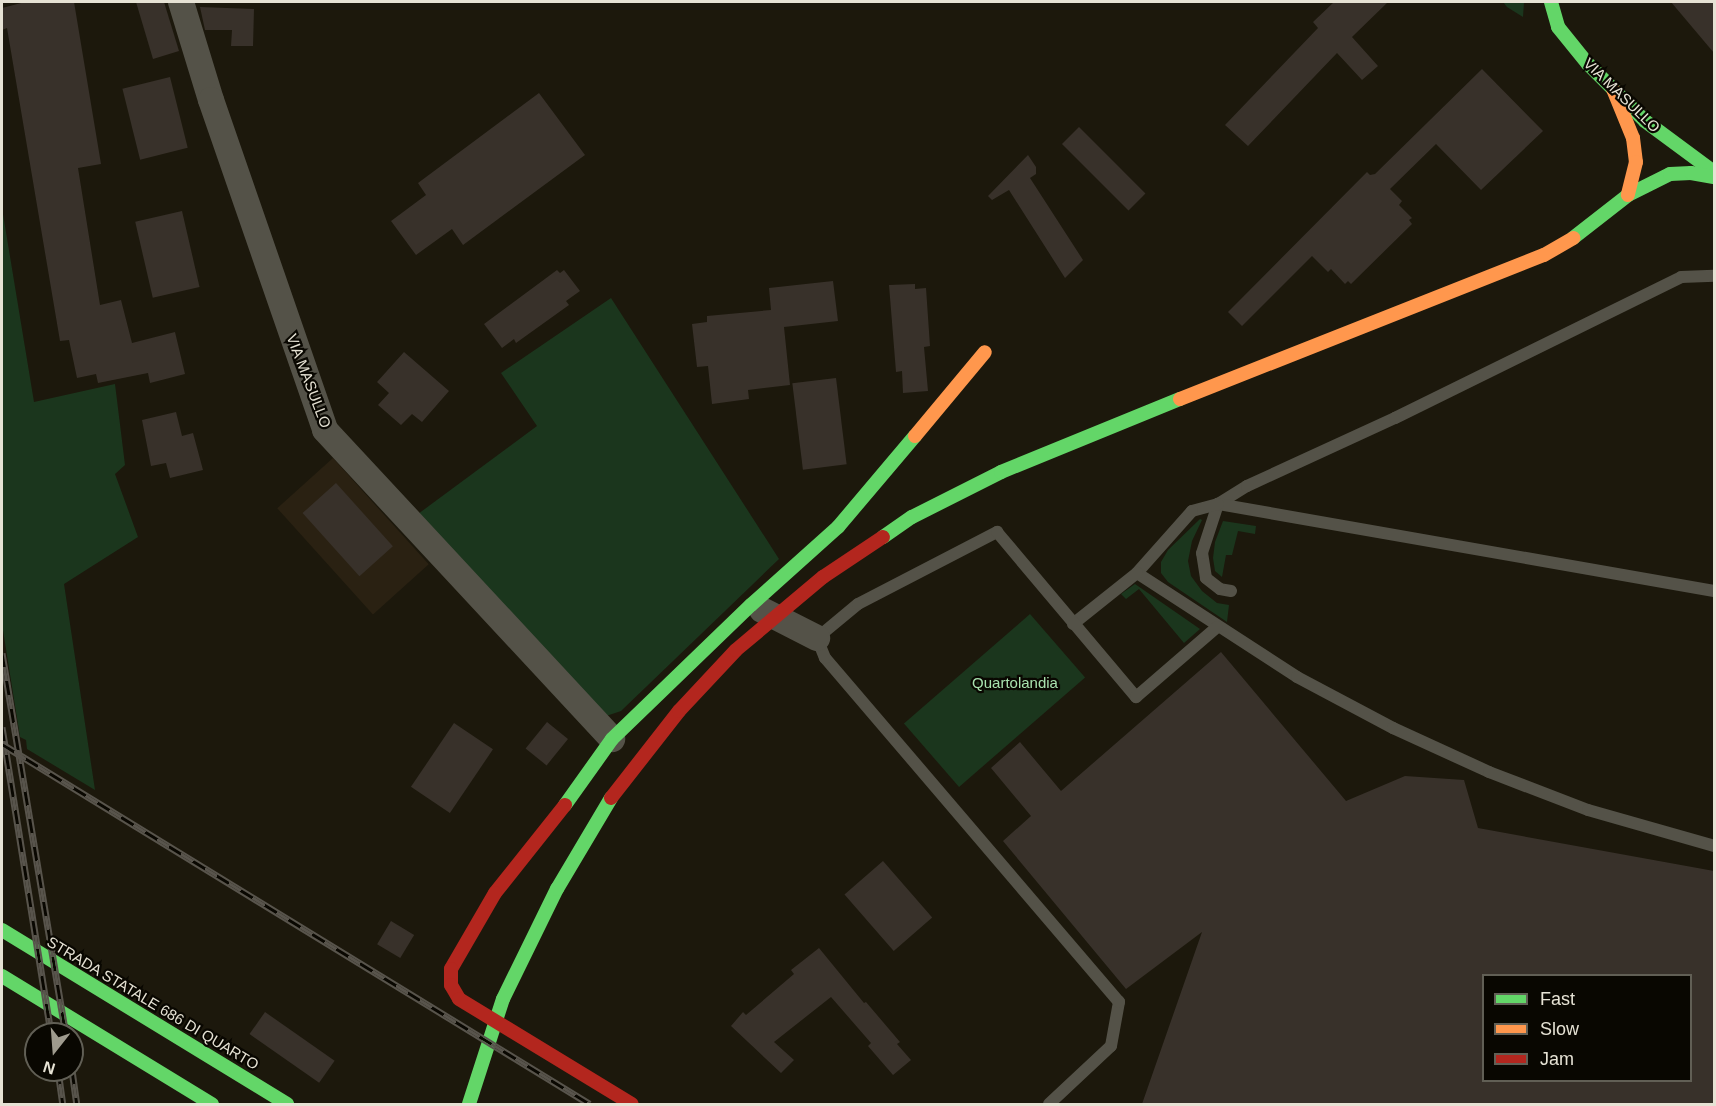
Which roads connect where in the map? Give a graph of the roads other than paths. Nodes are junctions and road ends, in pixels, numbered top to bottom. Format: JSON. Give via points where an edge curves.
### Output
{"nodes":[{"id":1,"x":181,"y":2,"type":"edge"},
{"id":2,"x":1551,"y":2,"type":"edge"},
{"id":3,"x":1613,"y":89,"type":"junction"},
{"id":4,"x":1714,"y":172,"type":"edge"},
{"id":5,"x":1714,"y":177,"type":"edge"},
{"id":6,"x":1628,"y":195,"type":"junction"},
{"id":7,"x":1714,"y":276,"type":"edge"},
{"id":8,"x":985,"y":352,"type":"dead end"},
{"id":9,"x":1218,"y":504,"type":"junction"},
{"id":10,"x":1137,"y":573,"type":"junction"},
{"id":11,"x":1231,"y":591,"type":"dead end"},
{"id":12,"x":1714,"y":591,"type":"edge"},
{"id":13,"x":751,"y":605,"type":"junction"},
{"id":14,"x":1073,"y":624,"type":"junction"},
{"id":15,"x":1217,"y":627,"type":"junction"},
{"id":16,"x":818,"y":638,"type":"junction"},
{"id":17,"x":612,"y":739,"type":"junction"},
{"id":18,"x":1714,"y":846,"type":"edge"},
{"id":19,"x":2,"y":930,"type":"edge"},
{"id":20,"x":2,"y":976,"type":"edge"},
{"id":21,"x":212,"y":1104,"type":"edge"},
{"id":22,"x":287,"y":1104,"type":"edge"},
{"id":23,"x":469,"y":1104,"type":"edge"},
{"id":24,"x":632,"y":1104,"type":"edge"},
{"id":25,"x":1049,"y":1104,"type":"edge"}],
"edges":[{"from":1,"to":17,"type":"street","name":"VIA MASULLO","via":[[325,430]]},
{"from":2,"to":3,"type":"main road","name":"VIA MASULLO","via":[[1558,27]]},
{"from":3,"to":4,"type":"main road","name":"VIA MASULLO","via":[[1653,127]]},
{"from":3,"to":6,"type":"main road","via":[[1633,138],[1636,162]]},
{"from":5,"to":6,"type":"main road","via":[[1670,174]]},
{"from":6,"to":23,"type":"main road","via":[[1584,232],[1544,255],[1001,472],[912,517],[823,577],[736,650],[679,711],[606,804],[557,889],[503,999]]},
{"from":7,"to":9,"type":"lane","via":[[1681,277],[1247,486]]},
{"from":8,"to":13,"type":"main road","via":[[838,527]]},
{"from":9,"to":10,"type":"lane","via":[[1192,512]]},
{"from":9,"to":11,"type":"lane","via":[[1202,553],[1206,578],[1220,589]]},
{"from":9,"to":12,"type":"lane"},
{"from":10,"to":14,"type":"lane"},
{"from":10,"to":15,"type":"lane"},
{"from":13,"to":16,"type":"street"},
{"from":13,"to":17,"type":"main road"},
{"from":14,"to":15,"type":"lane","via":[[1136,698]]},
{"from":14,"to":16,"type":"lane","via":[[997,532],[858,604]]},
{"from":15,"to":18,"type":"lane","via":[[1343,703],[1489,772],[1588,810]]},
{"from":16,"to":25,"type":"lane","via":[[825,658],[1119,1002],[1111,1046]]},
{"from":17,"to":24,"type":"main road","via":[[495,893],[454,962],[450,977],[459,999]]},
{"from":19,"to":22,"type":"main road","name":"STRADA STATALE 686 DI QUARTO"},
{"from":20,"to":21,"type":"main road"}]}
